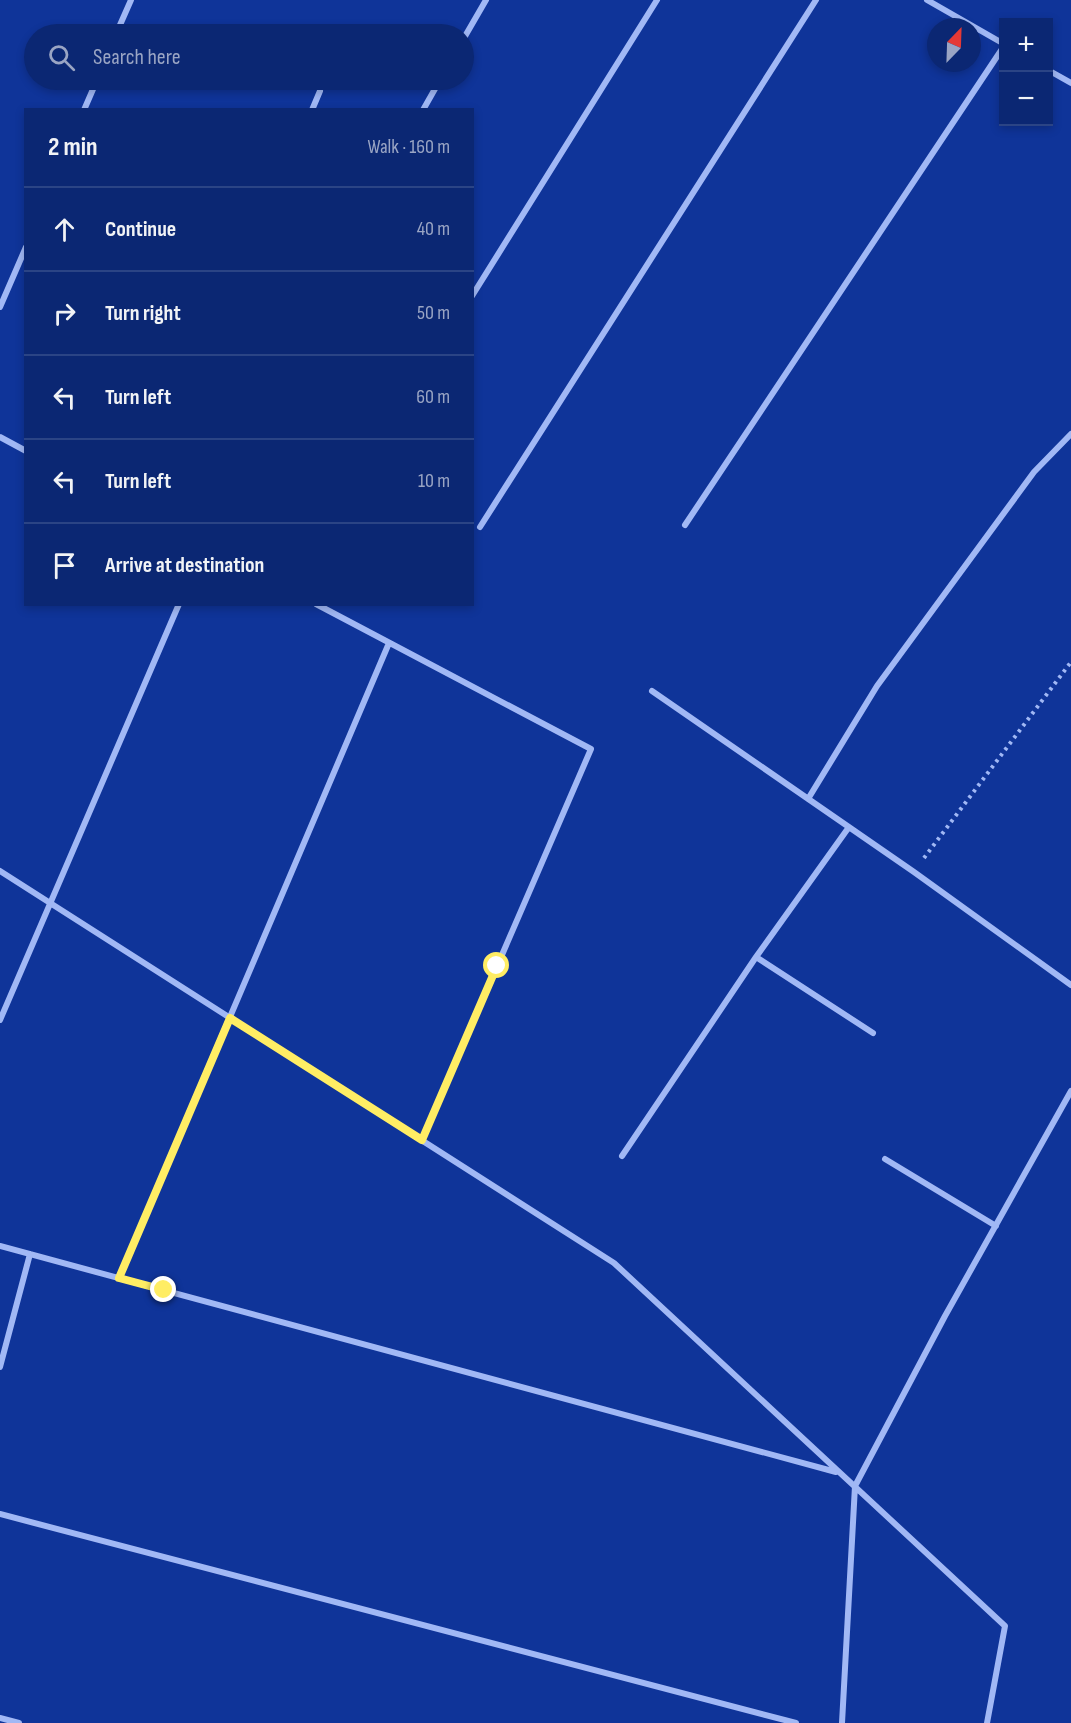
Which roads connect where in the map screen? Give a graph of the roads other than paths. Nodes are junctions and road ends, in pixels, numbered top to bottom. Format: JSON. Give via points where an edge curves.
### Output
{"nodes":[{"id":1,"x":131,"y":0,"type":"edge"},
{"id":2,"x":486,"y":0,"type":"edge"},
{"id":3,"x":657,"y":0,"type":"edge"},
{"id":4,"x":816,"y":0,"type":"edge"},
{"id":5,"x":927,"y":0,"type":"edge"},
{"id":6,"x":120,"y":24,"type":"edge"},
{"id":7,"x":472,"y":24,"type":"edge"},
{"id":8,"x":999,"y":42,"type":"edge"},
{"id":9,"x":999,"y":53,"type":"edge"},
{"id":10,"x":1052,"y":72,"type":"edge"},
{"id":11,"x":1071,"y":83,"type":"edge"},
{"id":12,"x":93,"y":90,"type":"edge"},
{"id":13,"x":434,"y":90,"type":"edge"},
{"id":14,"x":320,"y":91,"type":"dead end"},
{"id":15,"x":85,"y":108,"type":"edge"},
{"id":16,"x":313,"y":108,"type":"edge"},
{"id":17,"x":424,"y":108,"type":"edge"},
{"id":18,"x":24,"y":252,"type":"edge"},
{"id":19,"x":474,"y":293,"type":"edge"},
{"id":20,"x":0,"y":307,"type":"edge"},
{"id":21,"x":1071,"y":434,"type":"edge"},
{"id":22,"x":0,"y":437,"type":"edge"},
{"id":23,"x":24,"y":450,"type":"edge"},
{"id":24,"x":685,"y":525,"type":"dead end"},
{"id":25,"x":480,"y":527,"type":"dead end"},
{"id":26,"x":178,"y":606,"type":"edge"},
{"id":27,"x":320,"y":606,"type":"edge"},
{"id":28,"x":389,"y":643,"type":"junction"},
{"id":29,"x":652,"y":691,"type":"dead end"},
{"id":30,"x":808,"y":799,"type":"junction"},
{"id":31,"x":849,"y":827,"type":"junction"},
{"id":32,"x":0,"y":871,"type":"edge"},
{"id":33,"x":50,"y":903,"type":"junction"},
{"id":34,"x":756,"y":957,"type":"junction"},
{"id":35,"x":1071,"y":985,"type":"edge"},
{"id":36,"x":230,"y":1018,"type":"junction"},
{"id":37,"x":0,"y":1020,"type":"edge"},
{"id":38,"x":873,"y":1033,"type":"dead end"},
{"id":39,"x":1071,"y":1091,"type":"edge"},
{"id":40,"x":422,"y":1140,"type":"junction"},
{"id":41,"x":622,"y":1156,"type":"dead end"},
{"id":42,"x":885,"y":1159,"type":"dead end"},
{"id":43,"x":996,"y":1226,"type":"junction"},
{"id":44,"x":0,"y":1246,"type":"edge"},
{"id":45,"x":30,"y":1254,"type":"junction"},
{"id":46,"x":119,"y":1278,"type":"junction"},
{"id":47,"x":0,"y":1367,"type":"edge"},
{"id":48,"x":840,"y":1473,"type":"junction"},
{"id":49,"x":855,"y":1486,"type":"junction"},
{"id":50,"x":0,"y":1514,"type":"edge"},
{"id":51,"x":0,"y":1718,"type":"edge"},
{"id":52,"x":19,"y":1723,"type":"edge"},
{"id":53,"x":796,"y":1723,"type":"edge"},
{"id":54,"x":842,"y":1723,"type":"edge"},
{"id":55,"x":987,"y":1723,"type":"edge"}],
"edges":[{"from":1,"to":6,"type":"street"},
{"from":2,"to":7,"type":"street"},
{"from":3,"to":19,"type":"street"},
{"from":4,"to":25,"type":"street"},
{"from":5,"to":8,"type":"street"},
{"from":9,"to":24,"type":"street"},
{"from":10,"to":11,"type":"street"},
{"from":12,"to":15,"type":"street"},
{"from":13,"to":17,"type":"street"},
{"from":14,"to":16,"type":"street"},
{"from":18,"to":20,"type":"street"},
{"from":21,"to":30,"type":"street","via":[[1034,472],[877,686]]},
{"from":22,"to":23,"type":"street"},
{"from":26,"to":33,"type":"street"},
{"from":27,"to":28,"type":"street"},
{"from":28,"to":36,"type":"street"},
{"from":28,"to":40,"type":"street","via":[[591,749]]},
{"from":29,"to":30,"type":"street"},
{"from":30,"to":31,"type":"street"},
{"from":31,"to":34,"type":"street"},
{"from":31,"to":35,"type":"street"},
{"from":32,"to":33,"type":"street"},
{"from":33,"to":36,"type":"street"},
{"from":33,"to":37,"type":"street"},
{"from":34,"to":38,"type":"street"},
{"from":34,"to":41,"type":"street"},
{"from":36,"to":40,"type":"street"},
{"from":36,"to":46,"type":"street"},
{"from":39,"to":43,"type":"street"},
{"from":40,"to":48,"type":"street","via":[[614,1263]]},
{"from":42,"to":43,"type":"street"},
{"from":43,"to":49,"type":"street"},
{"from":44,"to":45,"type":"street"},
{"from":45,"to":46,"type":"street"},
{"from":45,"to":47,"type":"street"},
{"from":46,"to":48,"type":"street"},
{"from":48,"to":49,"type":"street"},
{"from":49,"to":54,"type":"street"},
{"from":49,"to":55,"type":"street","via":[[1005,1626]]},
{"from":50,"to":53,"type":"street"},
{"from":51,"to":52,"type":"street"}]}
